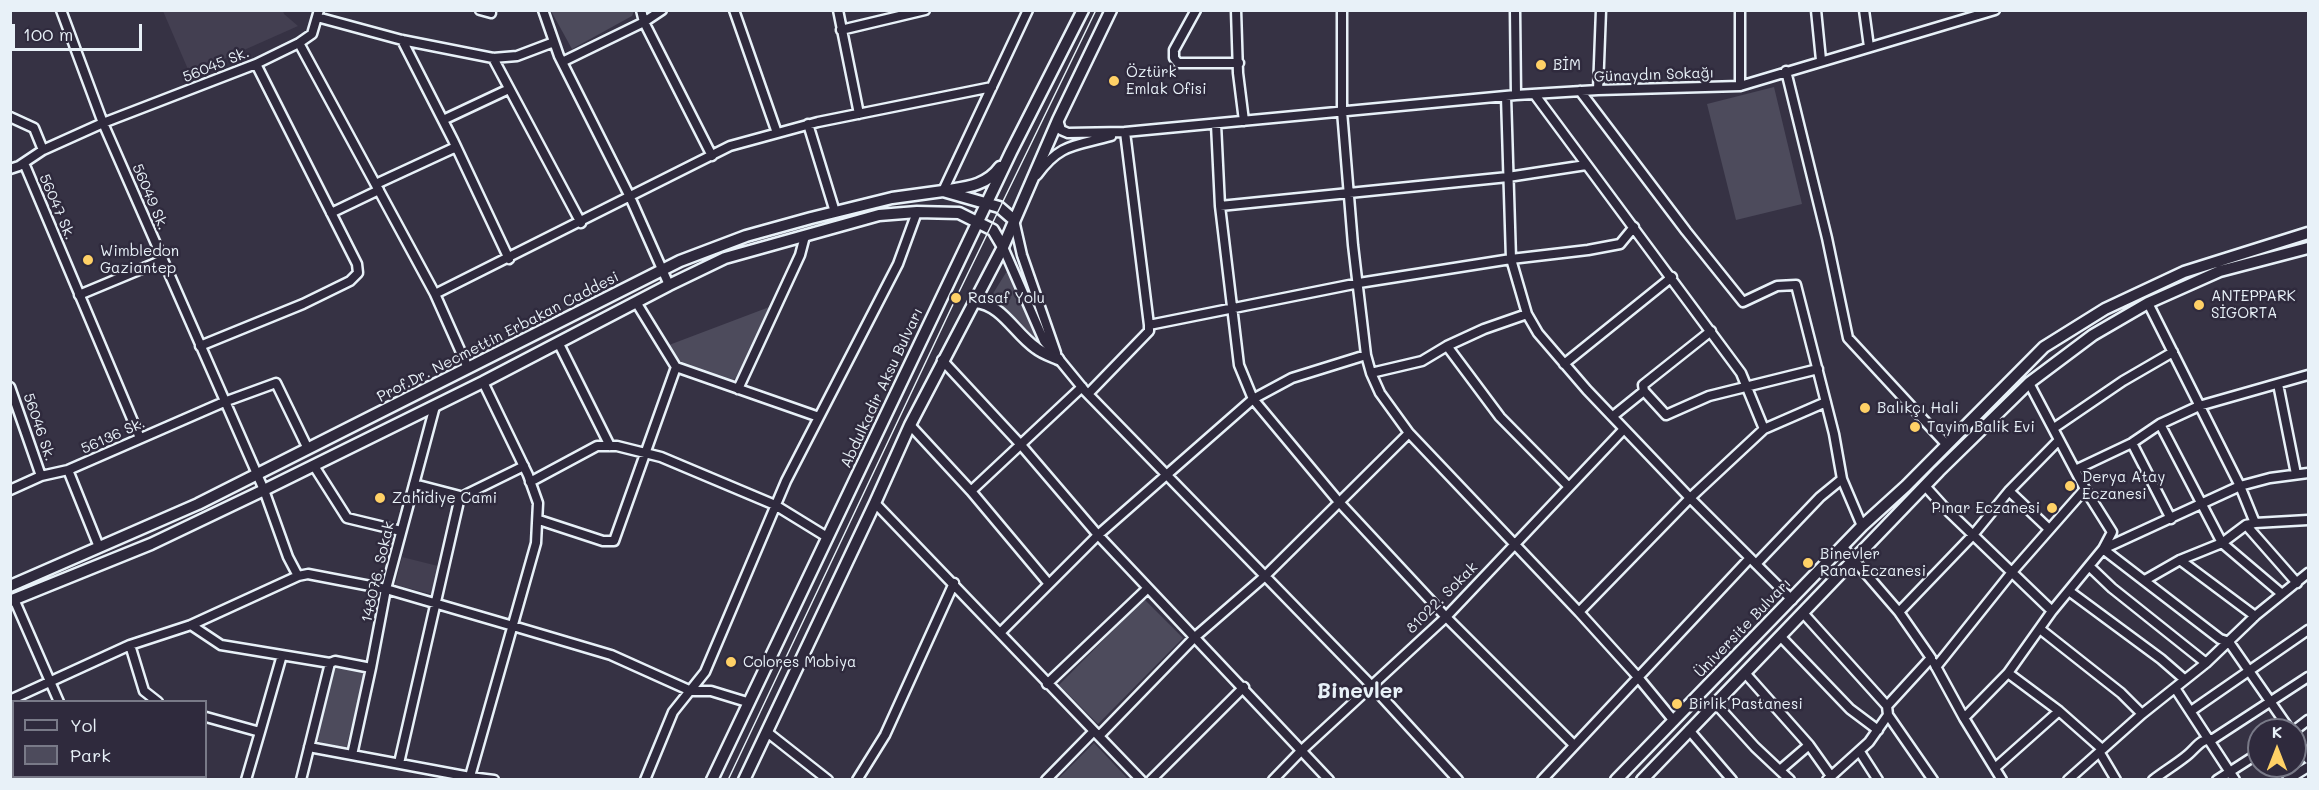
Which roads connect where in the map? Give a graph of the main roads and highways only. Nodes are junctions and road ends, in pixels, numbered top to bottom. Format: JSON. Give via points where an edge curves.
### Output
{"nodes":[{"id":1,"x":1083,"y":10,"type":"edge"},
{"id":2,"x":1111,"y":10,"type":"edge"},
{"id":3,"x":1011,"y":152,"type":"junction"},
{"id":4,"x":943,"y":191,"type":"junction"},
{"id":5,"x":987,"y":202,"type":"junction"},
{"id":6,"x":1014,"y":220,"type":"junction"},
{"id":7,"x":978,"y":221,"type":"junction"},
{"id":8,"x":2308,"y":233,"type":"edge"},
{"id":9,"x":1003,"y":247,"type":"junction"},
{"id":10,"x":2308,"y":248,"type":"edge"},
{"id":11,"x":975,"y":302,"type":"junction"},
{"id":12,"x":1058,"y":359,"type":"road end"},
{"id":13,"x":11,"y":595,"type":"edge"},
{"id":14,"x":1643,"y":779,"type":"edge"},
{"id":15,"x":712,"y":780,"type":"edge"},
{"id":16,"x":744,"y":780,"type":"edge"},
{"id":17,"x":1616,"y":780,"type":"edge"}],
"edges":[{"from":1,"to":3,"type":"main road","name":"Abdulkadir Aksu Bulvarı"},
{"from":2,"to":6,"type":"main road"},
{"from":3,"to":4,"type":"main road","via":[[988,179]]},
{"from":3,"to":5,"type":"main road","name":"Abdulkadir Aksu Bulvarı"},
{"from":4,"to":5,"type":"main road","name":"Prof.Dr. Necmettin Erbakan Caddesi"},
{"from":4,"to":13,"type":"main road","name":"Prof.Dr. Necmettin Erbakan Caddesi","via":[[891,198],[835,212],[746,236],[680,261],[257,475],[99,547]]},
{"from":5,"to":6,"type":"main road","name":"Prof.Dr. Necmettin Erbakan Caddesi"},
{"from":5,"to":7,"type":"main road","name":"Abdulkadir Aksu Bulvarı"},
{"from":6,"to":9,"type":"main road"},
{"from":7,"to":9,"type":"main road","via":[[993,230]]},
{"from":7,"to":13,"type":"main road","via":[[959,213],[879,215],[725,258],[435,406],[151,544]]},
{"from":7,"to":15,"type":"main road","name":"Abdulkadir Aksu Bulvarı"},
{"from":8,"to":17,"type":"main road","name":"Üniversite Bulvarı","via":[[2184,272],[2105,309],[2044,346],[1842,546]]},
{"from":9,"to":11,"type":"main road"},
{"from":10,"to":14,"type":"main road","via":[[2220,271],[2148,303],[2093,335],[2029,383]]},
{"from":11,"to":12,"type":"main road","via":[[998,311],[1036,348]]},
{"from":11,"to":16,"type":"main road","via":[[910,425]]}]}
